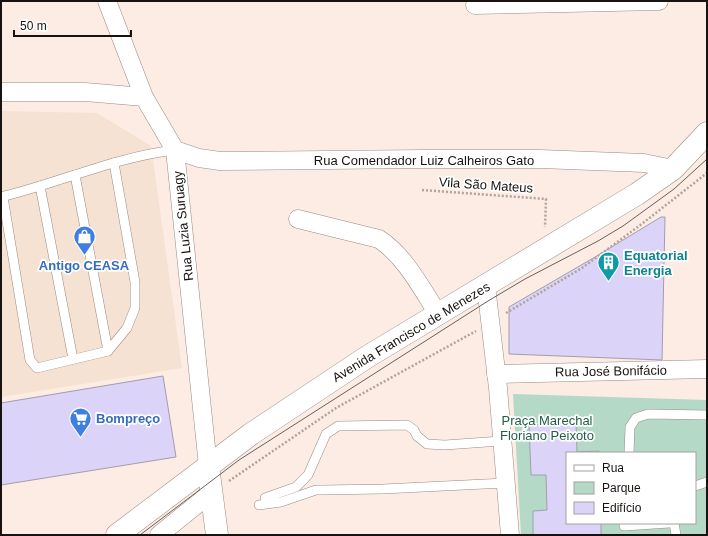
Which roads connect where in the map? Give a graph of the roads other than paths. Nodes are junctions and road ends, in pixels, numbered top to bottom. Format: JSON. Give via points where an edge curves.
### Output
{"nodes":[{"id":1,"x":107,"y":1,"type":"edge"},
{"id":2,"x":659,"y":1,"type":"edge"},
{"id":3,"x":475,"y":6,"type":"dead end"},
{"id":4,"x":1,"y":92,"type":"edge"},
{"id":5,"x":144,"y":97,"type":"junction"},
{"id":6,"x":707,"y":133,"type":"edge"},
{"id":7,"x":175,"y":150,"type":"junction"},
{"id":8,"x":114,"y":163,"type":"junction"},
{"id":9,"x":674,"y":169,"type":"junction"},
{"id":10,"x":75,"y":175,"type":"junction"},
{"id":11,"x":40,"y":186,"type":"junction"},
{"id":12,"x":2,"y":197,"type":"edge"},
{"id":13,"x":298,"y":219,"type":"dead end"},
{"id":14,"x":486,"y":286,"type":"junction"},
{"id":15,"x":438,"y":314,"type":"junction"},
{"id":16,"x":108,"y":351,"type":"junction"},
{"id":17,"x":73,"y":359,"type":"junction"},
{"id":18,"x":707,"y":370,"type":"edge"},
{"id":19,"x":497,"y":381,"type":"junction"},
{"id":20,"x":707,"y":415,"type":"edge"},
{"id":21,"x":501,"y":441,"type":"junction"},
{"id":22,"x":630,"y":452,"type":"edge"},
{"id":23,"x":208,"y":466,"type":"junction"},
{"id":24,"x":707,"y":482,"type":"edge"},
{"id":25,"x":505,"y":483,"type":"junction"},
{"id":26,"x":696,"y":486,"type":"edge"},
{"id":27,"x":211,"y":493,"type":"junction"},
{"id":28,"x":655,"y":524,"type":"edge"},
{"id":29,"x":674,"y":524,"type":"edge"},
{"id":30,"x":624,"y":526,"type":"dead end"},
{"id":31,"x":117,"y":535,"type":"edge"},
{"id":32,"x":159,"y":535,"type":"edge"},
{"id":33,"x":217,"y":535,"type":"edge"},
{"id":34,"x":510,"y":535,"type":"edge"},
{"id":35,"x":676,"y":535,"type":"edge"}],
"edges":[{"from":1,"to":5,"type":"street","name":"Rua Luzia Suruagy"},
{"from":2,"to":3,"type":"street"},
{"from":4,"to":5,"type":"street","via":[[85,92]]},
{"from":5,"to":7,"type":"street","name":"Rua Luzia Suruagy"},
{"from":6,"to":9,"type":"street","name":"Avenida Francisco de Menezes"},
{"from":7,"to":8,"type":"lane"},
{"from":7,"to":9,"type":"street","name":"Rua Comendador Luiz Calheiros Gato","via":[[199,158],[220,161],[540,159],[644,163]]},
{"from":7,"to":23,"type":"street","name":"Rua Luzia Suruagy"},
{"from":8,"to":10,"type":"lane"},
{"from":8,"to":16,"type":"lane","via":[[135,282],[135,308],[127,328]]},
{"from":9,"to":14,"type":"street","name":"Avenida Francisco de Menezes"},
{"from":10,"to":11,"type":"lane"},
{"from":10,"to":16,"type":"lane"},
{"from":11,"to":12,"type":"lane"},
{"from":11,"to":17,"type":"lane"},
{"from":12,"to":17,"type":"lane","via":[[30,360],[36,368]]},
{"from":13,"to":15,"type":"street","via":[[379,239],[389,245],[398,254]]},
{"from":14,"to":15,"type":"street","name":"Avenida Francisco de Menezes"},
{"from":14,"to":19,"type":"street"},
{"from":15,"to":23,"type":"street","name":"Avenida Francisco de Menezes","via":[[250,434]]},
{"from":16,"to":17,"type":"lane"},
{"from":18,"to":19,"type":"street","name":"Rua José Bonifácio","via":[[514,373]]},
{"from":19,"to":21,"type":"street"},
{"from":20,"to":22,"type":"lane","via":[[648,414],[636,418],[630,427]]},
{"from":21,"to":25,"type":"street"},
{"from":21,"to":25,"type":"lane","via":[[427,444],[407,425],[338,426],[326,434],[308,475],[296,487],[262,502],[281,502],[316,490]]},
{"from":23,"to":27,"type":"street"},
{"from":23,"to":31,"type":"street","name":"Avenida Francisco de Menezes"},
{"from":24,"to":26,"type":"lane"},
{"from":25,"to":34,"type":"street"},
{"from":27,"to":32,"type":"street"},
{"from":27,"to":33,"type":"street"},
{"from":28,"to":30,"type":"lane"},
{"from":29,"to":35,"type":"lane"}]}
